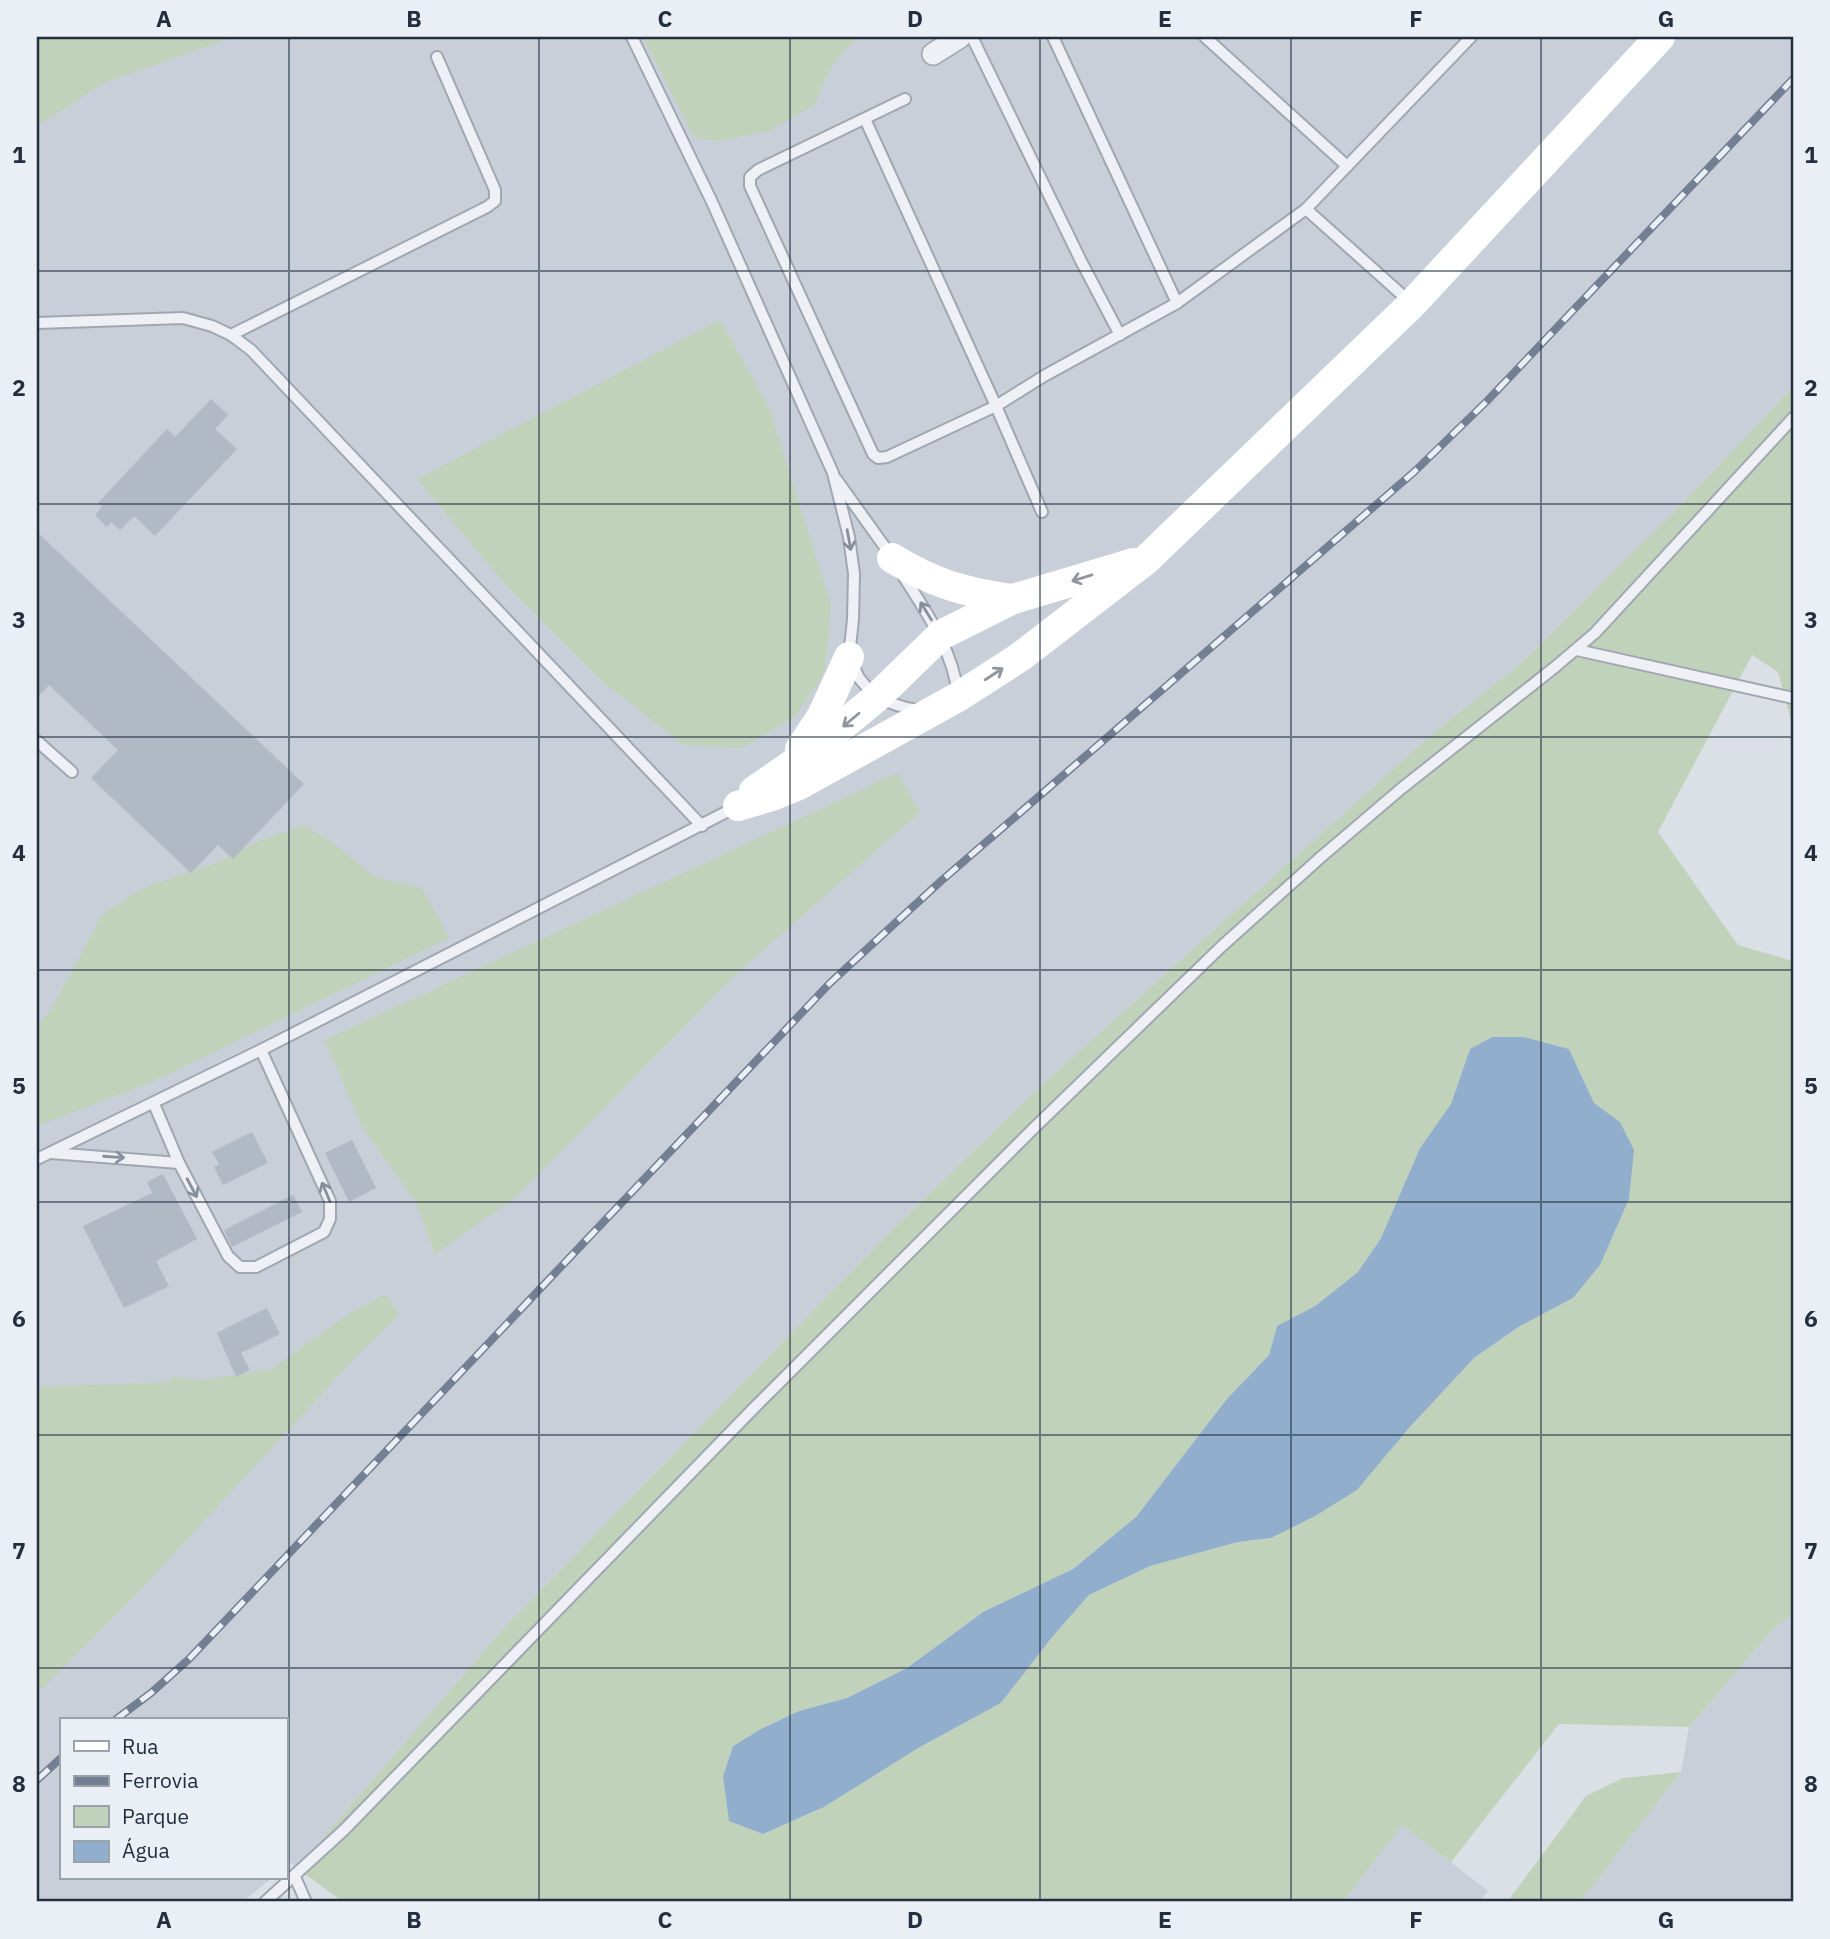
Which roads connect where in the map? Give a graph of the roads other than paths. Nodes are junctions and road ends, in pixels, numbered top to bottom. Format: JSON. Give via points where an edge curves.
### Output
{"nodes":[{"id":1,"x":632,"y":37,"type":"edge"},
{"id":2,"x":960,"y":37,"type":"edge"},
{"id":3,"x":972,"y":37,"type":"edge"},
{"id":4,"x":1053,"y":37,"type":"edge"},
{"id":5,"x":1205,"y":37,"type":"edge"},
{"id":6,"x":1471,"y":37,"type":"edge"},
{"id":7,"x":1660,"y":37,"type":"edge"},
{"id":8,"x":933,"y":54,"type":"dead end"},
{"id":9,"x":437,"y":57,"type":"dead end"},
{"id":10,"x":905,"y":99,"type":"dead end"},
{"id":11,"x":864,"y":119,"type":"junction"},
{"id":12,"x":1348,"y":166,"type":"junction"},
{"id":13,"x":1306,"y":209,"type":"junction"},
{"id":14,"x":1177,"y":303,"type":"junction"},
{"id":15,"x":1412,"y":304,"type":"junction"},
{"id":16,"x":37,"y":323,"type":"edge"},
{"id":17,"x":231,"y":335,"type":"junction"},
{"id":18,"x":1120,"y":335,"type":"junction"},
{"id":19,"x":996,"y":405,"type":"junction"},
{"id":20,"x":1793,"y":418,"type":"edge"},
{"id":21,"x":833,"y":473,"type":"junction"},
{"id":22,"x":1042,"y":512,"type":"dead end"},
{"id":23,"x":892,"y":558,"type":"junction"},
{"id":24,"x":1147,"y":559,"type":"junction"},
{"id":25,"x":1013,"y":599,"type":"junction"},
{"id":26,"x":941,"y":635,"type":"junction"},
{"id":27,"x":1577,"y":649,"type":"junction"},
{"id":28,"x":849,"y":657,"type":"junction"},
{"id":29,"x":958,"y":697,"type":"junction"},
{"id":30,"x":876,"y":698,"type":"junction"},
{"id":31,"x":1793,"y":698,"type":"edge"},
{"id":32,"x":930,"y":711,"type":"junction"},
{"id":33,"x":37,"y":741,"type":"edge"},
{"id":34,"x":72,"y":772,"type":"dead end"},
{"id":35,"x":776,"y":775,"type":"junction"},
{"id":36,"x":738,"y":806,"type":"junction"},
{"id":37,"x":702,"y":826,"type":"junction"},
{"id":38,"x":261,"y":1050,"type":"junction"},
{"id":39,"x":154,"y":1104,"type":"junction"},
{"id":40,"x":48,"y":1153,"type":"junction"},
{"id":41,"x":37,"y":1159,"type":"edge"},
{"id":42,"x":179,"y":1163,"type":"junction"},
{"id":43,"x":295,"y":1877,"type":"junction"},
{"id":44,"x":265,"y":1902,"type":"edge"},
{"id":45,"x":306,"y":1902,"type":"edge"}],
"edges":[{"from":1,"to":21,"type":"lane","via":[[712,202]]},
{"from":2,"to":8,"type":"street"},
{"from":3,"to":18,"type":"lane"},
{"from":4,"to":14,"type":"lane"},
{"from":5,"to":12,"type":"lane"},
{"from":6,"to":12,"type":"lane"},
{"from":7,"to":15,"type":"street"},
{"from":9,"to":17,"type":"lane","via":[[495,190],[495,201]]},
{"from":10,"to":11,"type":"lane"},
{"from":11,"to":19,"type":"lane"},
{"from":11,"to":19,"type":"lane","via":[[758,170],[750,177],[750,186],[867,443],[878,458],[887,457]]},
{"from":12,"to":13,"type":"lane"},
{"from":13,"to":14,"type":"lane"},
{"from":13,"to":15,"type":"lane"},
{"from":14,"to":18,"type":"lane"},
{"from":15,"to":24,"type":"street"},
{"from":16,"to":17,"type":"lane","via":[[183,318]]},
{"from":17,"to":37,"type":"lane","via":[[251,350]]},
{"from":18,"to":19,"type":"lane"},
{"from":19,"to":22,"type":"lane"},
{"from":20,"to":27,"type":"lane"},
{"from":21,"to":23,"type":"lane"},
{"from":21,"to":28,"type":"lane","one_way":true,"via":[[854,574]]},
{"from":23,"to":25,"type":"street","via":[[944,585]]},
{"from":26,"to":23,"type":"lane","one_way":true},
{"from":24,"to":25,"type":"street","one_way":true},
{"from":29,"to":24,"type":"street","one_way":true,"via":[[1047,637]]},
{"from":25,"to":26,"type":"street"},
{"from":26,"to":29,"type":"lane","via":[[955,672]]},
{"from":26,"to":30,"type":"street"},
{"from":27,"to":31,"type":"lane"},
{"from":27,"to":43,"type":"lane","via":[[1361,822],[1222,946],[751,1411],[434,1740]]},
{"from":28,"to":30,"type":"lane"},
{"from":28,"to":35,"type":"street","via":[[822,716]]},
{"from":29,"to":32,"type":"street"},
{"from":30,"to":32,"type":"lane"},
{"from":30,"to":35,"type":"street","one_way":true},
{"from":32,"to":36,"type":"street","via":[[799,785]]},
{"from":33,"to":34,"type":"lane"},
{"from":35,"to":36,"type":"street"},
{"from":36,"to":37,"type":"lane"},
{"from":37,"to":38,"type":"lane"},
{"from":38,"to":39,"type":"lane"},
{"from":42,"to":38,"type":"lane","one_way":true,"via":[[228,1256],[240,1267],[256,1267],[324,1232],[330,1201]]},
{"from":39,"to":40,"type":"lane"},
{"from":39,"to":42,"type":"lane"},
{"from":40,"to":41,"type":"lane"},
{"from":40,"to":42,"type":"lane","one_way":true},
{"from":43,"to":44,"type":"lane"},
{"from":43,"to":45,"type":"lane"}]}
